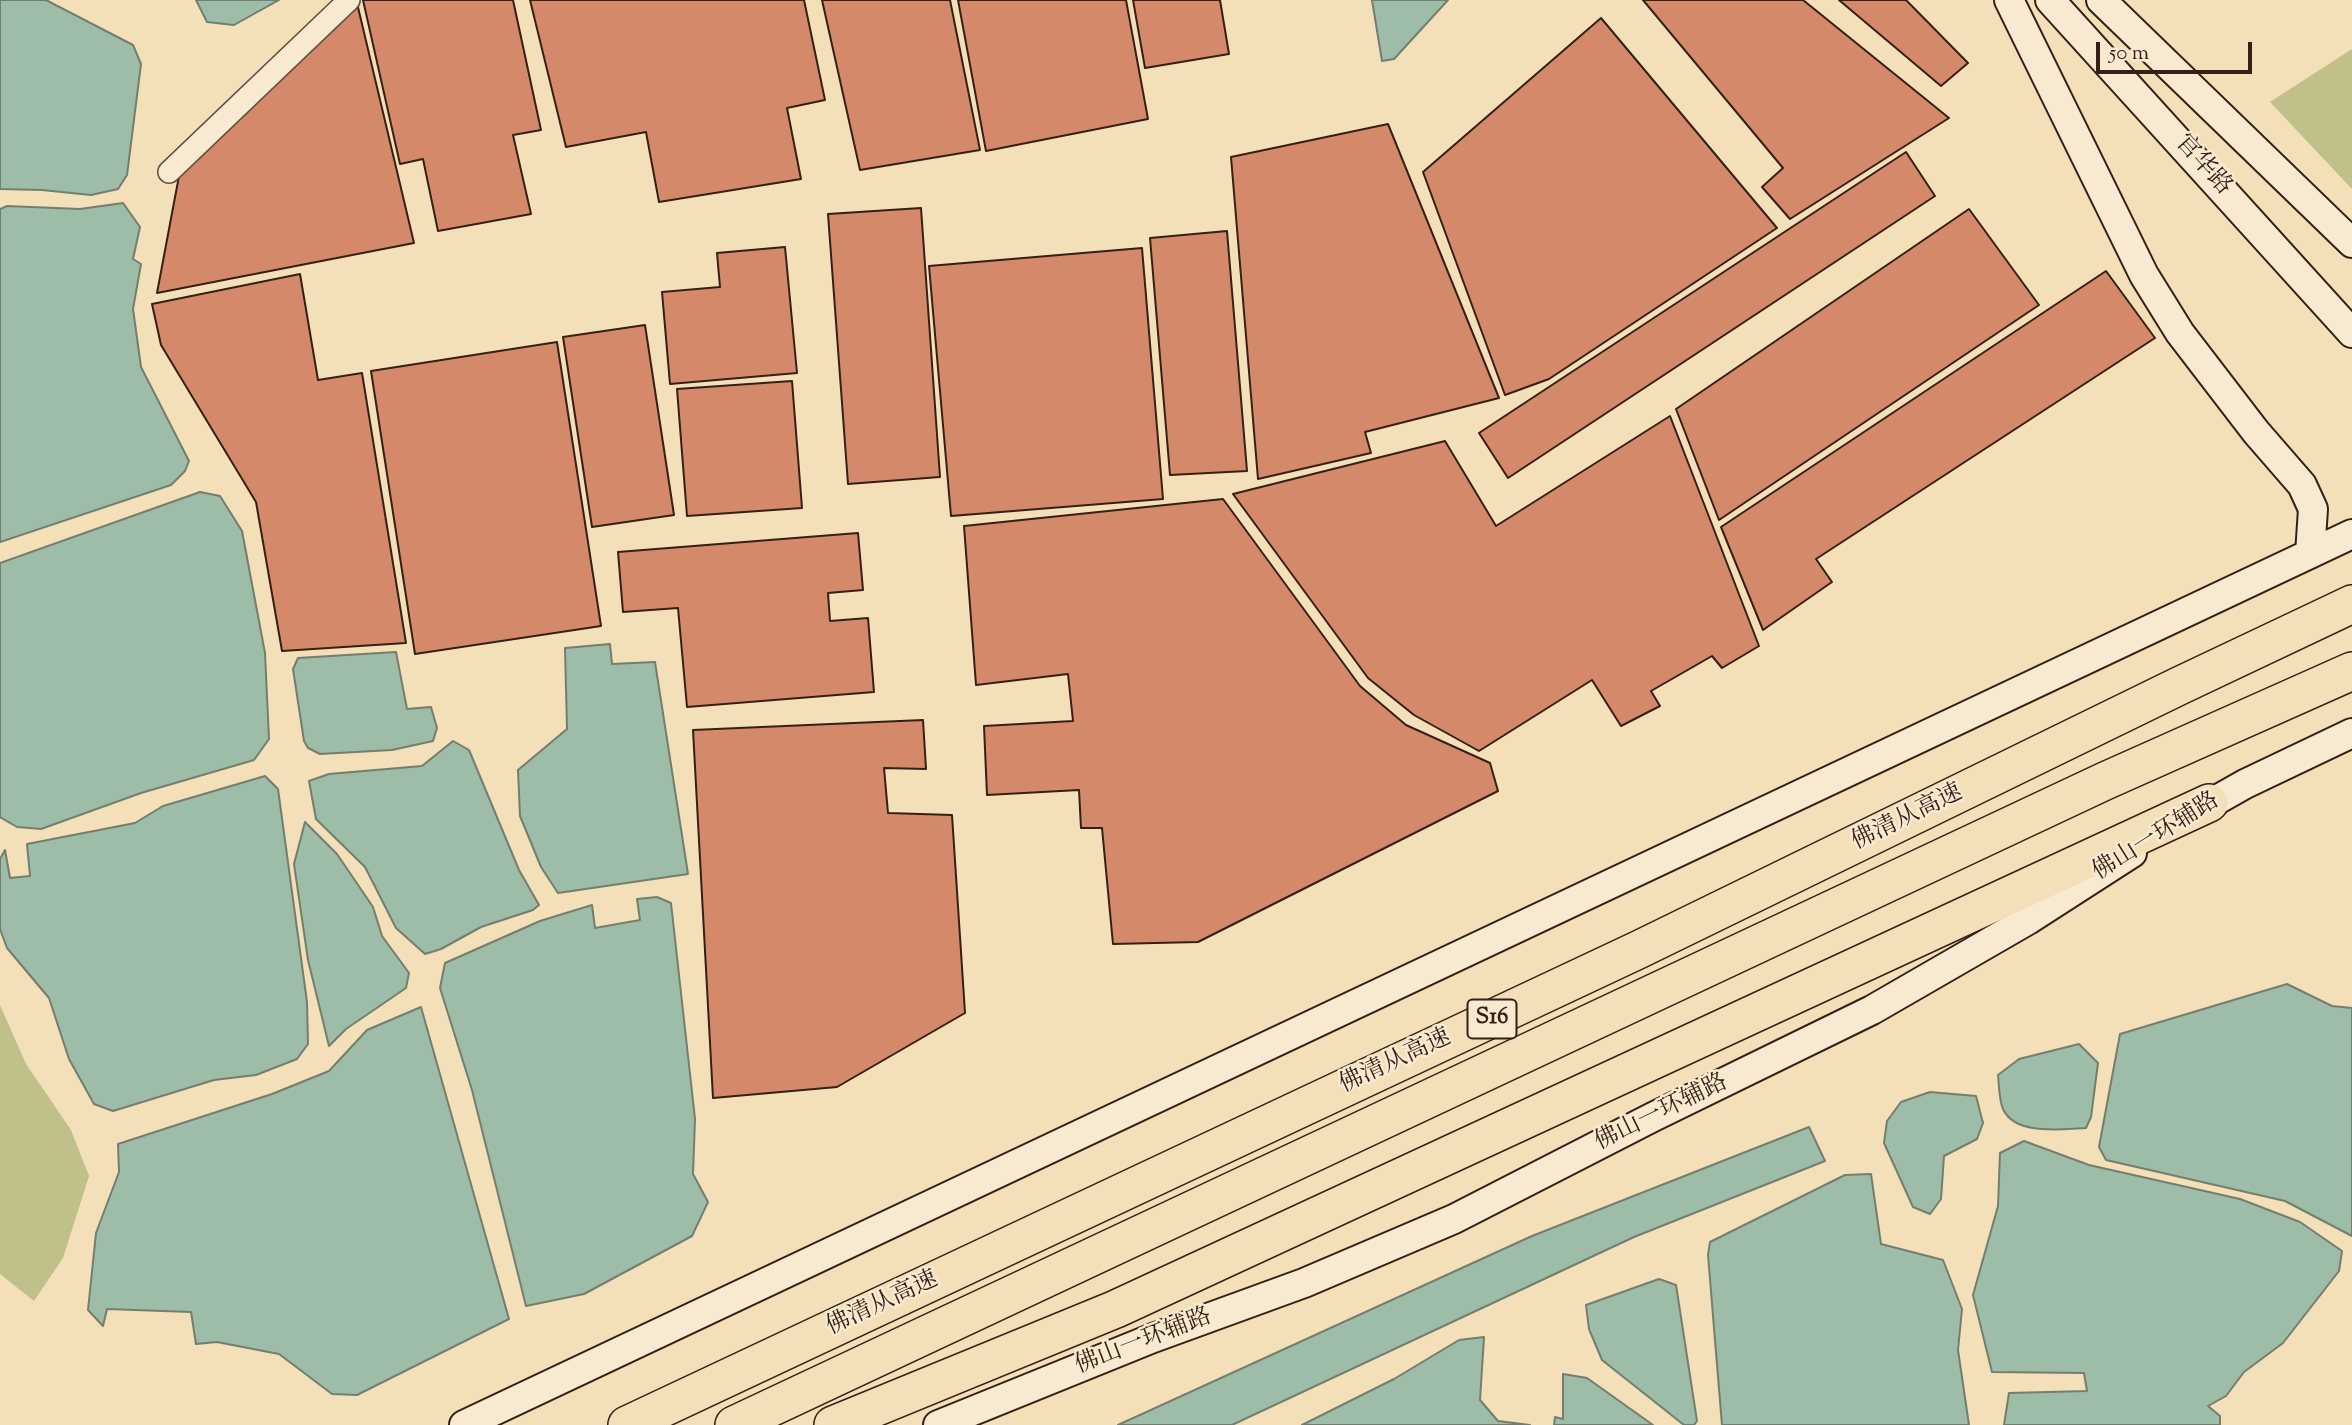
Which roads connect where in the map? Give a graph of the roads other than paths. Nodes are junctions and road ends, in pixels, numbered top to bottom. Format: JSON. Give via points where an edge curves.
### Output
{"nodes":[{"id":1,"x":349,"y":0,"type":"edge"},
{"id":2,"x":2009,"y":0,"type":"edge"},
{"id":3,"x":2050,"y":0,"type":"edge"},
{"id":4,"x":2101,"y":0,"type":"edge"},
{"id":5,"x":169,"y":172,"type":"dead end"},
{"id":6,"x":2352,"y":243,"type":"edge"},
{"id":7,"x":2352,"y":333,"type":"edge"},
{"id":8,"x":2352,"y":534,"type":"edge"},
{"id":9,"x":2310,"y":554,"type":"junction"},
{"id":10,"x":2352,"y":604,"type":"edge"},
{"id":11,"x":2352,"y":671,"type":"edge"},
{"id":12,"x":2352,"y":733,"type":"edge"},
{"id":13,"x":2209,"y":803,"type":"junction"},
{"id":14,"x":464,"y":1425,"type":"edge"},
{"id":15,"x":627,"y":1425,"type":"edge"},
{"id":16,"x":734,"y":1425,"type":"edge"},
{"id":17,"x":832,"y":1425,"type":"edge"},
{"id":18,"x":937,"y":1425,"type":"edge"}],
"edges":[{"from":1,"to":5,"type":"street"},
{"from":2,"to":9,"type":"main road","via":[[2144,275],[2180,334],[2302,485],[2313,509]]},
{"from":3,"to":7,"type":"main road","name":"官华路"},
{"from":4,"to":6,"type":"main road"},
{"from":8,"to":9,"type":"main road"},
{"from":9,"to":14,"type":"main road"},
{"from":10,"to":15,"type":"highway","name":"佛清从高速","number":"S16","via":[[1650,944]]},
{"from":11,"to":16,"type":"highway","name":"佛清从高速","number":"S16","via":[[2080,793]]},
{"from":12,"to":13,"type":"main road","name":"佛山一环辅路"},
{"from":13,"to":17,"type":"highway","via":[[1116,1309]]},
{"from":13,"to":18,"type":"main road","name":"佛山一环辅路","via":[[2028,920],[1872,1010],[1454,1219],[1304,1283]]}]}
